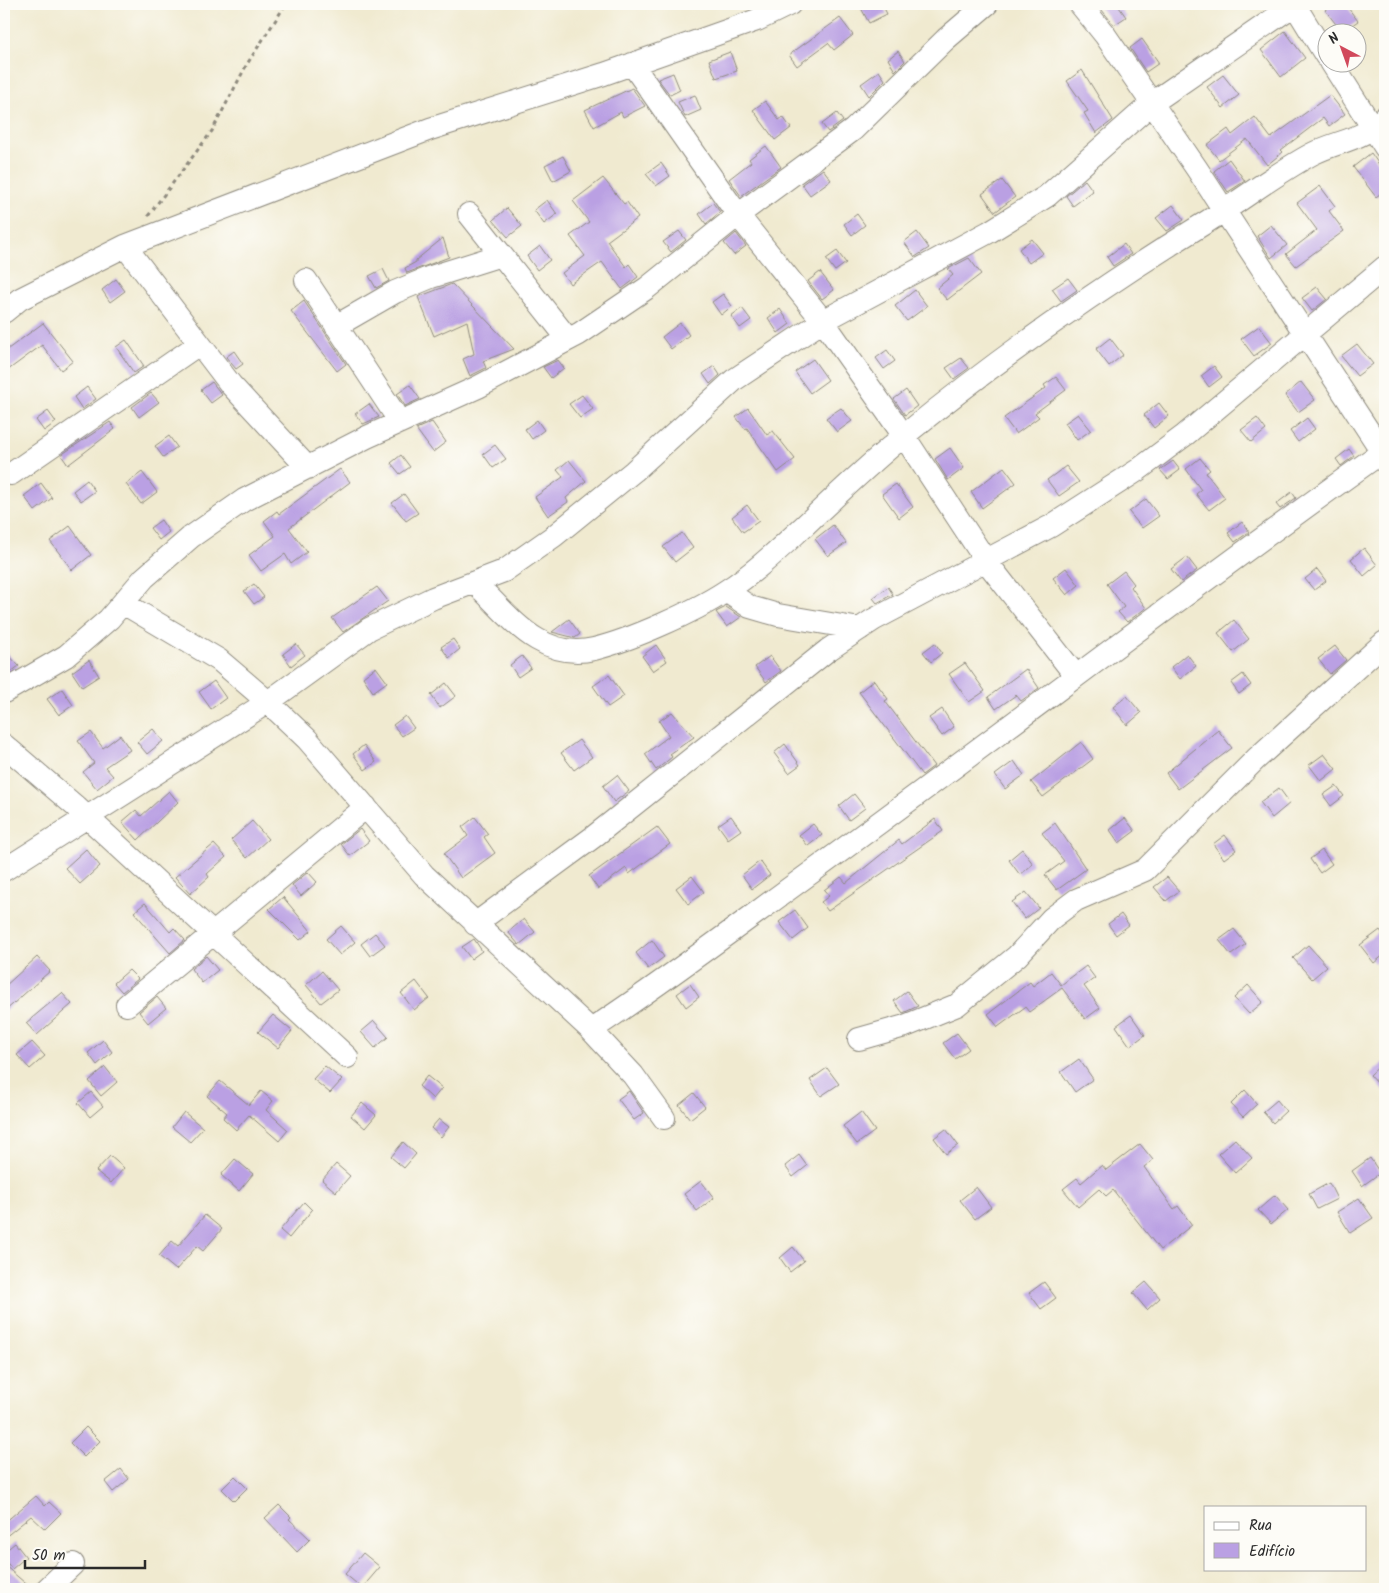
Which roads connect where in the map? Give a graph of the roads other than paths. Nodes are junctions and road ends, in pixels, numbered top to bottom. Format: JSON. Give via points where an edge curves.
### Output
{"nodes":[{"id":1,"x":790,"y":4,"type":"edge"},
{"id":2,"x":987,"y":4,"type":"edge"},
{"id":3,"x":1080,"y":4,"type":"edge"},
{"id":4,"x":1294,"y":4,"type":"edge"},
{"id":5,"x":1316,"y":40,"type":"edge"},
{"id":6,"x":632,"y":64,"type":"junction"},
{"id":7,"x":1338,"y":72,"type":"edge"},
{"id":8,"x":1152,"y":103,"type":"junction"},
{"id":9,"x":1381,"y":131,"type":"edge"},
{"id":10,"x":1224,"y":212,"type":"junction"},
{"id":11,"x":469,"y":214,"type":"dead end"},
{"id":12,"x":738,"y":215,"type":"junction"},
{"id":13,"x":125,"y":246,"type":"junction"},
{"id":14,"x":501,"y":255,"type":"junction"},
{"id":15,"x":1385,"y":267,"type":"edge"},
{"id":16,"x":306,"y":280,"type":"dead end"},
{"id":17,"x":4,"y":312,"type":"edge"},
{"id":18,"x":823,"y":321,"type":"junction"},
{"id":19,"x":336,"y":326,"type":"junction"},
{"id":20,"x":1304,"y":335,"type":"junction"},
{"id":21,"x":568,"y":339,"type":"junction"},
{"id":22,"x":198,"y":344,"type":"junction"},
{"id":23,"x":400,"y":422,"type":"junction"},
{"id":24,"x":904,"y":436,"type":"junction"},
{"id":25,"x":1384,"y":452,"type":"edge"},
{"id":26,"x":308,"y":468,"type":"junction"},
{"id":27,"x":11,"y":474,"type":"dead end"},
{"id":28,"x":986,"y":561,"type":"junction"},
{"id":29,"x":475,"y":583,"type":"junction"},
{"id":30,"x":726,"y":591,"type":"junction"},
{"id":31,"x":123,"y":603,"type":"junction"},
{"id":32,"x":860,"y":629,"type":"junction"},
{"id":33,"x":1385,"y":642,"type":"edge"},
{"id":34,"x":1076,"y":676,"type":"junction"},
{"id":35,"x":4,"y":692,"type":"edge"},
{"id":36,"x":268,"y":702,"type":"junction"},
{"id":37,"x":4,"y":745,"type":"edge"},
{"id":38,"x":366,"y":807,"type":"junction"},
{"id":39,"x":87,"y":817,"type":"junction"},
{"id":40,"x":4,"y":870,"type":"edge"},
{"id":41,"x":475,"y":924,"type":"junction"},
{"id":42,"x":213,"y":935,"type":"junction"},
{"id":43,"x":127,"y":1005,"type":"dead end"},
{"id":44,"x":591,"y":1030,"type":"junction"},
{"id":45,"x":859,"y":1039,"type":"dead end"},
{"id":46,"x":347,"y":1057,"type":"dead end"},
{"id":47,"x":664,"y":1118,"type":"dead end"},
{"id":48,"x":74,"y":1564,"type":"dead end"},
{"id":49,"x":47,"y":1589,"type":"edge"}],
"edges":[{"from":1,"to":6,"type":"street","via":[[757,20]]},
{"from":2,"to":12,"type":"street","via":[[946,39],[853,130]]},
{"from":3,"to":8,"type":"street"},
{"from":4,"to":5,"type":"street"},
{"from":4,"to":8,"type":"street"},
{"from":6,"to":12,"type":"street"},
{"from":6,"to":13,"type":"street","via":[[430,129]]},
{"from":7,"to":9,"type":"street"},
{"from":8,"to":10,"type":"street"},
{"from":8,"to":18,"type":"street","via":[[1048,196],[989,232]]},
{"from":9,"to":10,"type":"street","via":[[1316,152],[1274,175]]},
{"from":10,"to":20,"type":"street"},
{"from":10,"to":24,"type":"street","via":[[1126,272],[1027,340]]},
{"from":11,"to":14,"type":"street"},
{"from":12,"to":18,"type":"street"},
{"from":12,"to":21,"type":"street","via":[[647,288]]},
{"from":13,"to":17,"type":"street","via":[[20,299]]},
{"from":13,"to":22,"type":"street"},
{"from":14,"to":19,"type":"street","via":[[395,292]]},
{"from":14,"to":21,"type":"street"},
{"from":15,"to":20,"type":"street"},
{"from":16,"to":19,"type":"street"},
{"from":18,"to":24,"type":"street"},
{"from":18,"to":29,"type":"street","via":[[734,380],[634,471],[554,536],[504,571]]},
{"from":19,"to":23,"type":"street"},
{"from":20,"to":25,"type":"street"},
{"from":20,"to":28,"type":"street","via":[[1185,435],[1138,470],[1051,526]]},
{"from":21,"to":23,"type":"street","via":[[478,387]]},
{"from":22,"to":26,"type":"street","via":[[231,385]]},
{"from":22,"to":27,"type":"street"},
{"from":23,"to":26,"type":"street"},
{"from":24,"to":28,"type":"street"},
{"from":24,"to":30,"type":"street","via":[[777,551]]},
{"from":25,"to":34,"type":"street"},
{"from":26,"to":31,"type":"street","via":[[244,500],[190,537],[144,578]]},
{"from":28,"to":32,"type":"street"},
{"from":28,"to":34,"type":"street"},
{"from":29,"to":30,"type":"street","via":[[530,635],[551,648],[570,652],[594,649],[642,632]]},
{"from":29,"to":36,"type":"street","via":[[433,598],[369,629]]},
{"from":30,"to":32,"type":"street","via":[[750,607],[778,615]]},
{"from":31,"to":35,"type":"street","via":[[109,620],[66,656]]},
{"from":31,"to":36,"type":"street","via":[[219,660]]},
{"from":32,"to":41,"type":"street","via":[[828,650],[592,838]]},
{"from":33,"to":45,"type":"street","via":[[1276,740],[1145,870],[1076,900],[1052,918],[1017,956],[957,1005],[905,1026]]},
{"from":34,"to":44,"type":"street","via":[[642,996]]},
{"from":36,"to":38,"type":"street","via":[[307,739]]},
{"from":36,"to":39,"type":"street"},
{"from":37,"to":39,"type":"street"},
{"from":38,"to":41,"type":"street","via":[[424,875]]},
{"from":38,"to":42,"type":"street"},
{"from":39,"to":40,"type":"street"},
{"from":39,"to":42,"type":"street"},
{"from":41,"to":44,"type":"street"},
{"from":42,"to":43,"type":"street"},
{"from":42,"to":46,"type":"street"},
{"from":44,"to":47,"type":"street","via":[[633,1075]]},
{"from":48,"to":49,"type":"street"}]}
